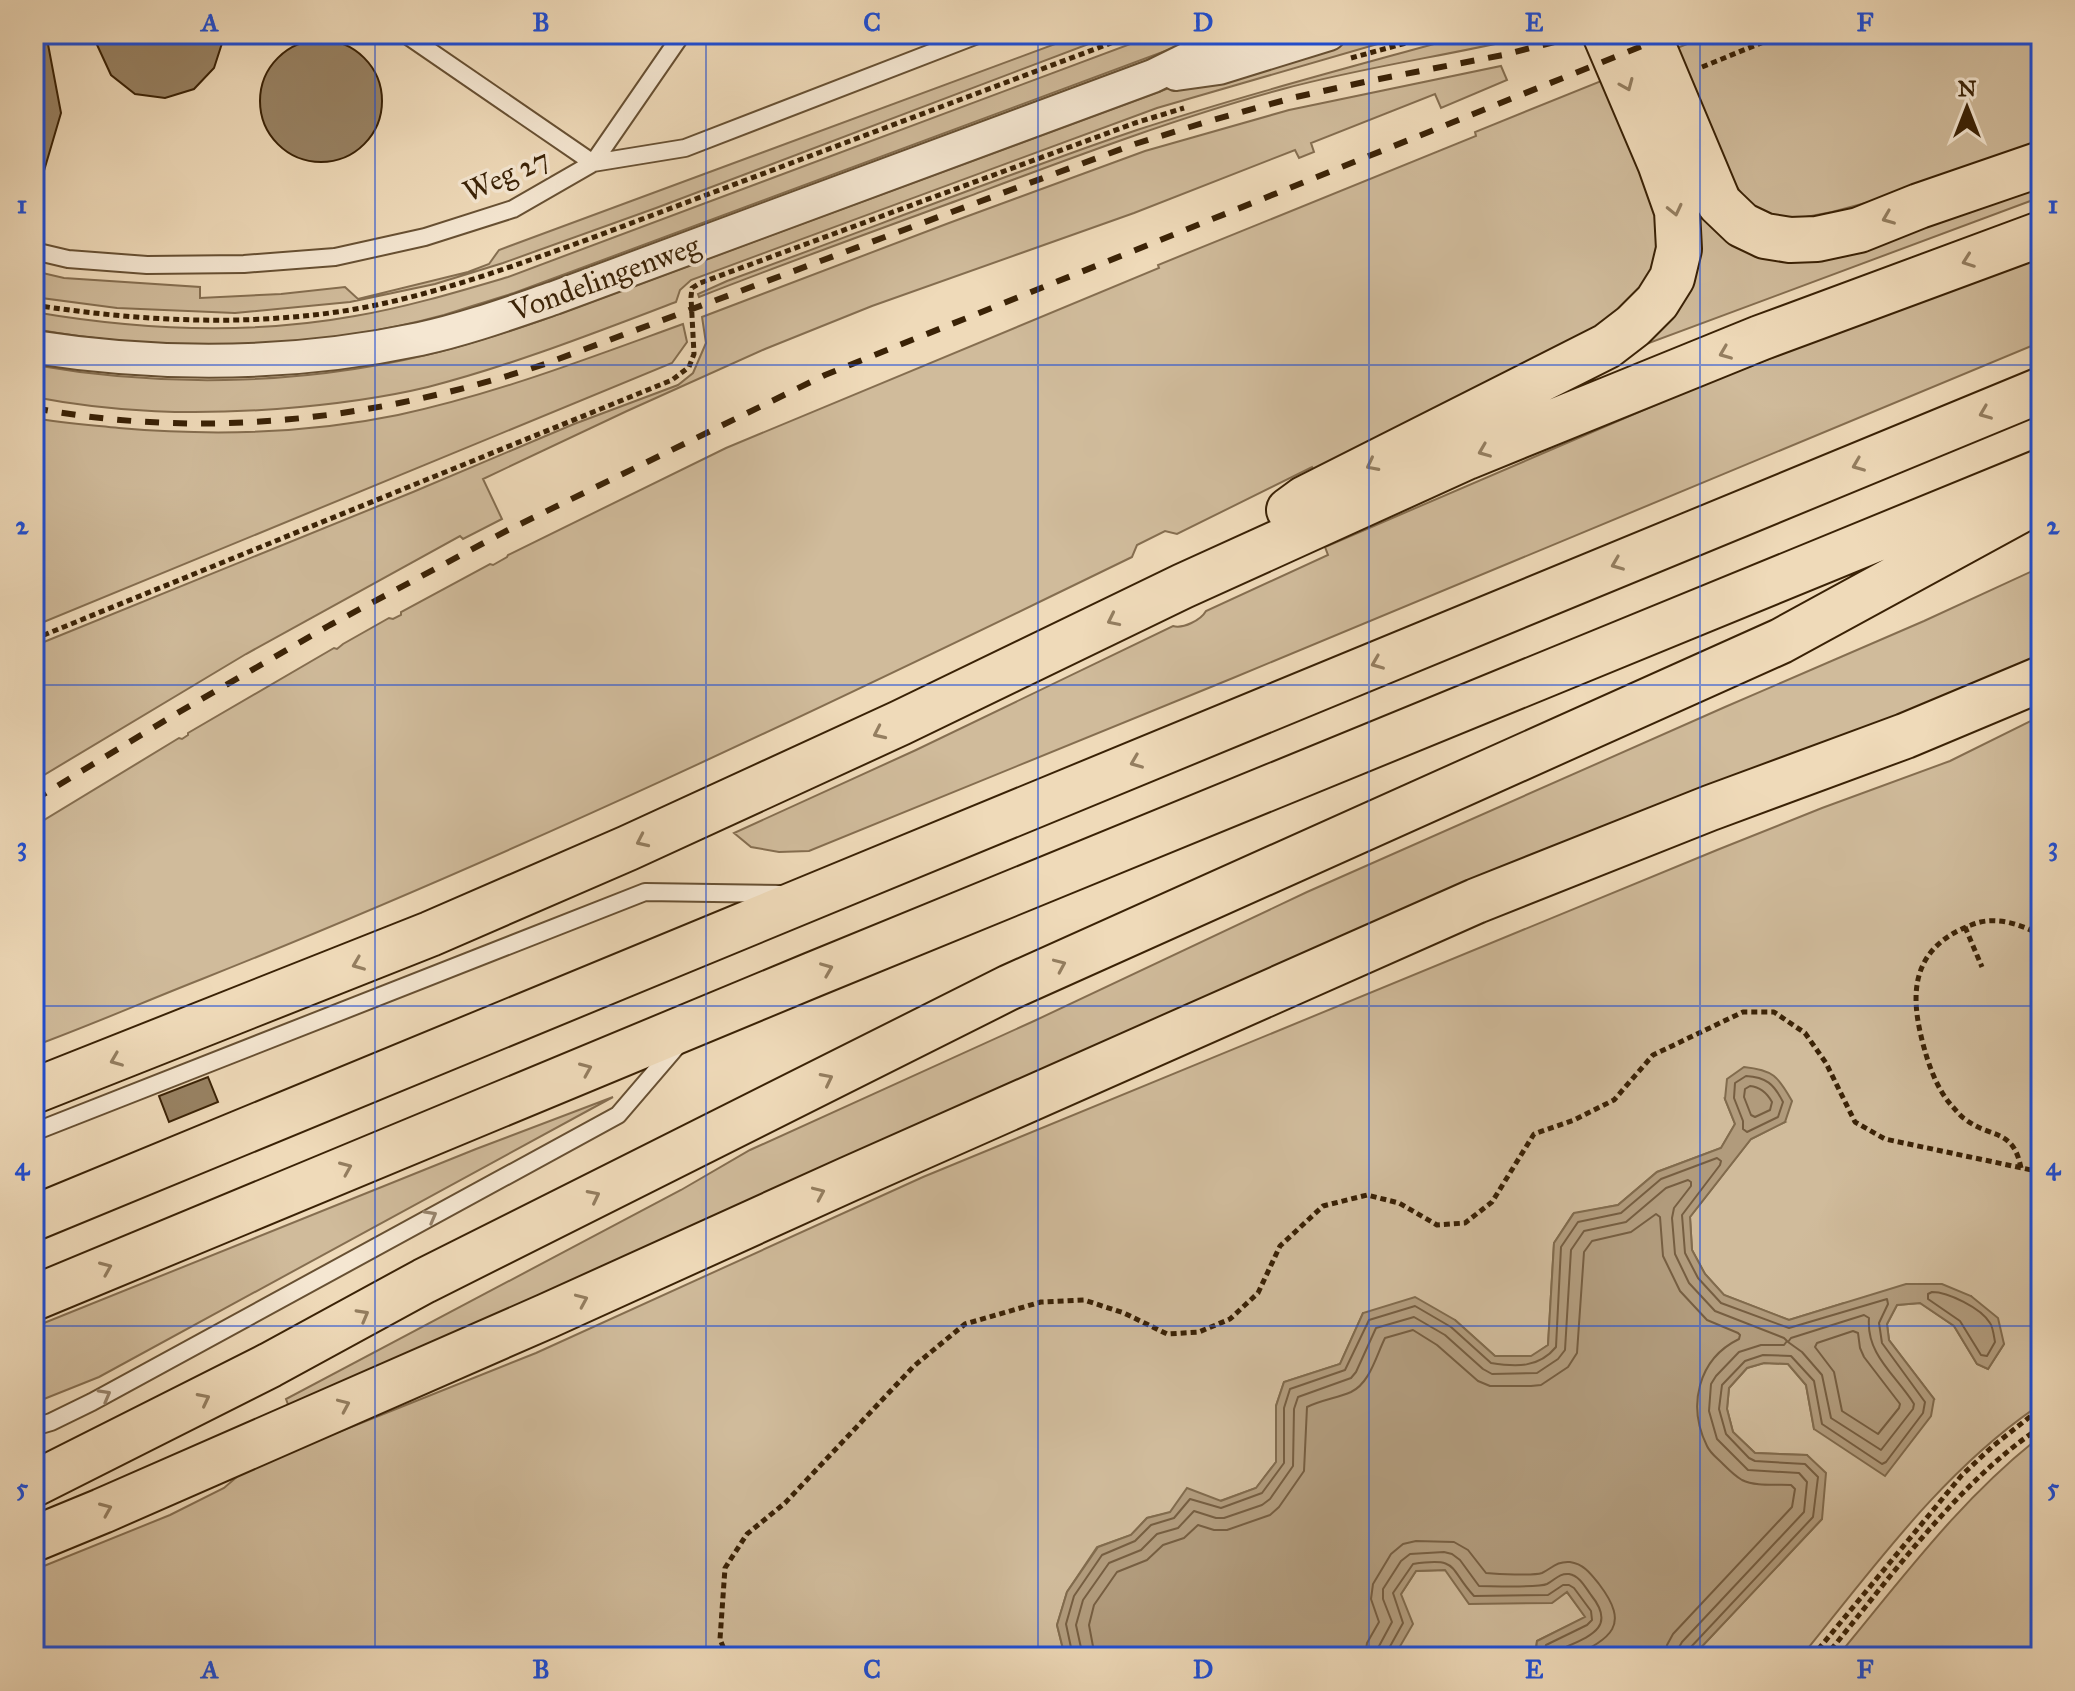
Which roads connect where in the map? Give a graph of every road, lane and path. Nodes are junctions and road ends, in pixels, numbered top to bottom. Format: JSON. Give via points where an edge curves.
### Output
{"nodes":[{"id":1,"x":405,"y":34,"type":"edge"},
{"id":2,"x":682,"y":34,"type":"edge"},
{"id":3,"x":980,"y":34,"type":"edge"},
{"id":4,"x":1135,"y":34,"type":"edge"},
{"id":5,"x":1246,"y":34,"type":"edge"},
{"id":6,"x":1329,"y":34,"type":"edge"},
{"id":7,"x":1439,"y":34,"type":"edge"},
{"id":8,"x":1605,"y":34,"type":"edge"},
{"id":9,"x":1648,"y":34,"type":"edge"},
{"id":10,"x":1783,"y":34,"type":"edge"},
{"id":11,"x":1349,"y":59,"type":"dead end"},
{"id":12,"x":1153,"y":76,"type":"junction"},
{"id":13,"x":1667,"y":81,"type":"junction"},
{"id":14,"x":1193,"y":105,"type":"dead end"},
{"id":15,"x":593,"y":163,"type":"junction"},
{"id":16,"x":2041,"y":164,"type":"edge"},
{"id":17,"x":2041,"y":234,"type":"edge"},
{"id":18,"x":34,"y":251,"type":"edge"},
{"id":19,"x":34,"y":305,"type":"edge"},
{"id":20,"x":34,"y":347,"type":"edge"},
{"id":21,"x":2041,"y":390,"type":"edge"},
{"id":22,"x":2041,"y":472,"type":"edge"},
{"id":23,"x":2041,"y":499,"type":"edge"},
{"id":24,"x":1309,"y":513,"type":"junction"},
{"id":25,"x":34,"y":639,"type":"edge"},
{"id":26,"x":2041,"y":679,"type":"edge"},
{"id":27,"x":817,"y":894,"type":"junction"},
{"id":28,"x":1965,"y":927,"type":"junction"},
{"id":29,"x":2041,"y":935,"type":"edge"},
{"id":30,"x":1982,"y":967,"type":"dead end"},
{"id":31,"x":696,"y":1024,"type":"junction"},
{"id":32,"x":34,"y":1091,"type":"edge"},
{"id":33,"x":34,"y":1132,"type":"edge"},
{"id":34,"x":2021,"y":1168,"type":"junction"},
{"id":35,"x":2041,"y":1172,"type":"edge"},
{"id":36,"x":34,"y":1218,"type":"edge"},
{"id":37,"x":34,"y":1298,"type":"edge"},
{"id":38,"x":2041,"y":1408,"type":"edge"},
{"id":39,"x":34,"y":1427,"type":"edge"},
{"id":40,"x":2041,"y":1427,"type":"edge"},
{"id":41,"x":34,"y":1484,"type":"edge"},
{"id":42,"x":34,"y":1539,"type":"edge"},
{"id":43,"x":727,"y":1657,"type":"edge"},
{"id":44,"x":1812,"y":1657,"type":"edge"},
{"id":45,"x":1825,"y":1657,"type":"edge"}],
"edges":[{"from":1,"to":15,"type":"lane"},
{"from":2,"to":15,"type":"lane"},
{"from":3,"to":15,"type":"lane","name":"Weg 27","via":[[685,148]]},
{"from":4,"to":19,"type":"path","name":"Vondelingenweg","via":[[631,224],[436,291],[352,310],[234,320],[146,318]]},
{"from":5,"to":12,"type":"street","name":"Vondelingenweg"},
{"from":6,"to":12,"type":"street","name":"Vondelingenweg","via":[[1219,68]]},
{"from":7,"to":11,"type":"path"},
{"from":8,"to":24,"type":"highway","one_way":true,"via":[[1677,211],[1679,249],[1672,278],[1657,302],[1607,346]]},
{"from":9,"to":13,"type":"highway"},
{"from":10,"to":13,"type":"path"},
{"from":12,"to":20,"type":"street","name":"Vondelingenweg","via":[[554,298],[423,338],[327,355],[248,361],[112,358]]},
{"from":16,"to":13,"type":"highway","one_way":true,"via":[[1859,230],[1817,239],[1765,236],[1742,225],[1719,203]]},
{"from":14,"to":25,"type":"path","via":[[700,283],[692,288],[691,297],[694,354],[689,367],[672,380]]},
{"from":15,"to":18,"type":"lane","name":"Weg 27","via":[[513,209],[425,237],[335,257],[147,265]]},
{"from":17,"to":24,"type":"highway","one_way":true},
{"from":21,"to":27,"type":"highway","one_way":true},
{"from":31,"to":22,"type":"highway","one_way":true},
{"from":41,"to":23,"type":"highway","one_way":true,"via":[[1010,987],[1781,641]]},
{"from":24,"to":32,"type":"highway","one_way":true,"via":[[1183,586],[628,848],[416,940]]},
{"from":42,"to":26,"type":"highway","one_way":true,"via":[[1476,901]]},
{"from":27,"to":33,"type":"lane","via":[[645,892]]},
{"from":27,"to":36,"type":"highway"},
{"from":28,"to":29,"type":"path","via":[[2005,921]]},
{"from":28,"to":30,"type":"path"},
{"from":28,"to":34,"type":"path","via":[[1930,952],[1919,972],[1914,994],[1917,1025],[1948,1103],[1966,1121],[2006,1138],[2018,1153]]},
{"from":37,"to":31,"type":"highway","one_way":true},
{"from":39,"to":31,"type":"lane","one_way":true,"via":[[92,1402],[618,1115]]},
{"from":34,"to":35,"type":"path"},
{"from":34,"to":43,"type":"path","via":[[1885,1139],[1855,1122],[1805,1033],[1774,1012],[1743,1012],[1653,1055],[1614,1100],[1534,1134],[1492,1202],[1465,1223],[1437,1225],[1399,1203],[1367,1195],[1323,1206],[1280,1246],[1258,1293],[1230,1319],[1199,1332],[1167,1334],[1084,1300],[1041,1302],[965,1324],[914,1366],[785,1503],[747,1534],[725,1568],[720,1639]]},
{"from":38,"to":44,"type":"path","via":[[1962,1475]]},
{"from":40,"to":45,"type":"path","via":[[1953,1504]]}]}
